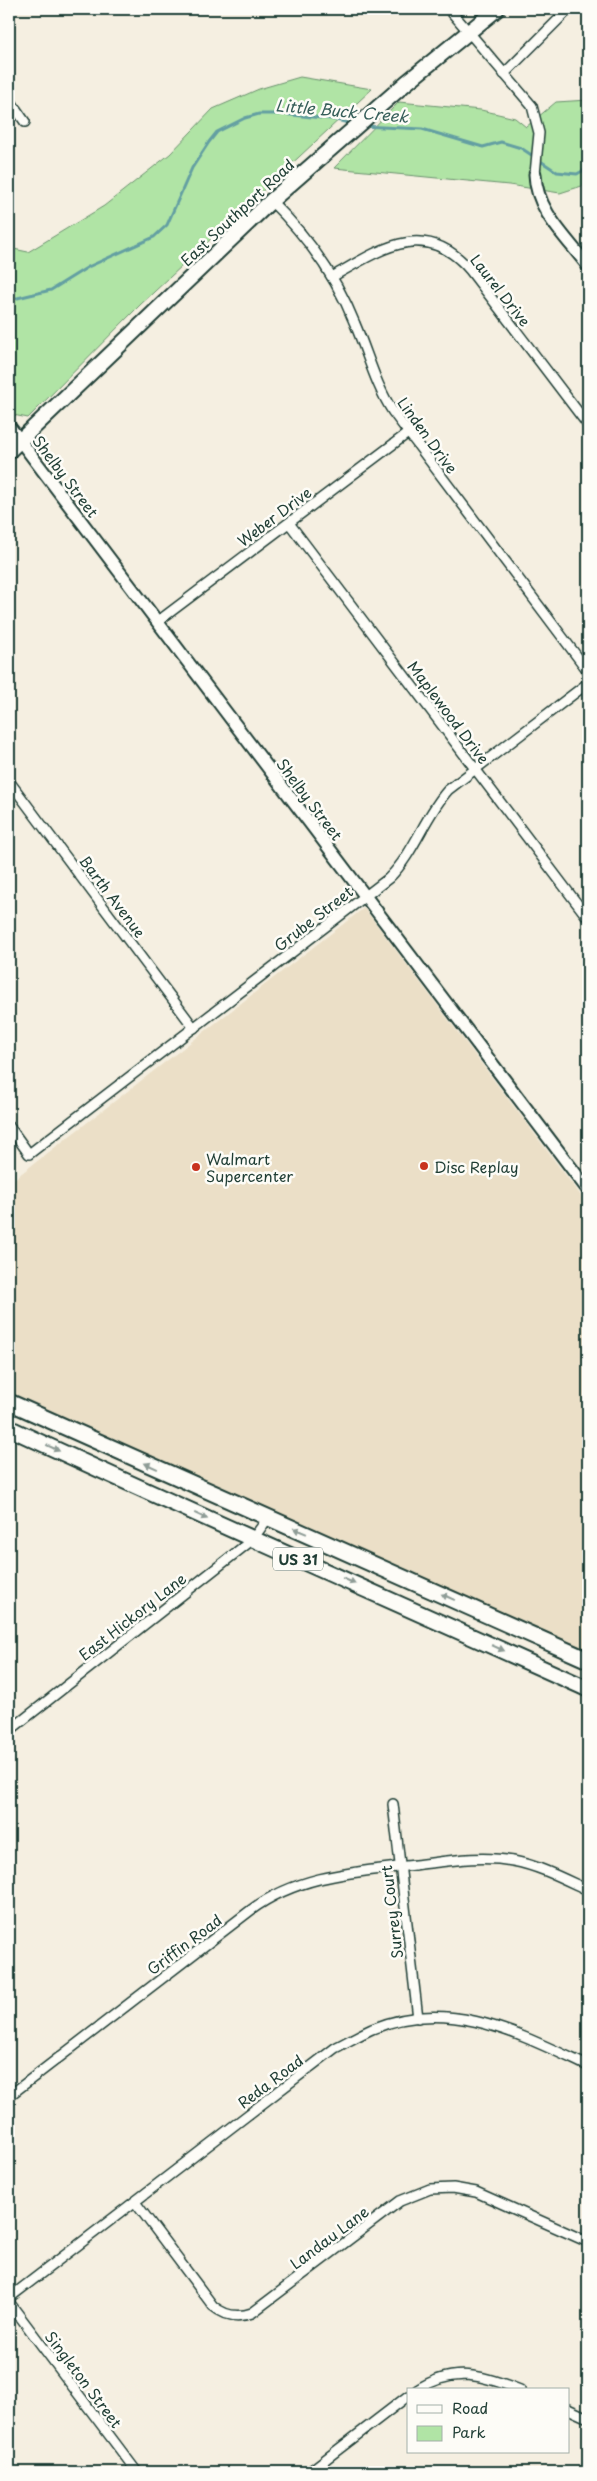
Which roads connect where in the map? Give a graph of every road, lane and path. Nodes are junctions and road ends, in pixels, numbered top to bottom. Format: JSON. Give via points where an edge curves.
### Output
{"nodes":[{"id":1,"x":448,"y":9,"type":"edge"},
{"id":2,"x":497,"y":9,"type":"edge"},
{"id":3,"x":569,"y":9,"type":"edge"},
{"id":4,"x":467,"y":32,"type":"junction"},
{"id":5,"x":504,"y":74,"type":"junction"},
{"id":6,"x":9,"y":99,"type":"edge"},
{"id":7,"x":25,"y":122,"type":"dead end"},
{"id":8,"x":535,"y":174,"type":"joint"},
{"id":9,"x":272,"y":201,"type":"junction"},
{"id":10,"x":588,"y":266,"type":"edge"},
{"id":11,"x":332,"y":276,"type":"junction"},
{"id":12,"x":9,"y":426,"type":"edge"},
{"id":13,"x":588,"y":426,"type":"edge"},
{"id":14,"x":408,"y":433,"type":"junction"},
{"id":15,"x":20,"y":442,"type":"junction"},
{"id":16,"x":9,"y":451,"type":"edge"},
{"id":17,"x":288,"y":523,"type":"junction"},
{"id":18,"x":157,"y":622,"type":"junction"},
{"id":19,"x":588,"y":672,"type":"edge"},
{"id":20,"x":588,"y":683,"type":"edge"},
{"id":21,"x":475,"y":769,"type":"junction"},
{"id":22,"x":9,"y":781,"type":"edge"},
{"id":23,"x":364,"y":895,"type":"junction"},
{"id":24,"x":588,"y":918,"type":"edge"},
{"id":25,"x":194,"y":1028,"type":"junction"},
{"id":26,"x":9,"y":1126,"type":"edge"},
{"id":27,"x":588,"y":1190,"type":"edge"},
{"id":28,"x":9,"y":1402,"type":"edge"},
{"id":29,"x":9,"y":1428,"type":"edge"},
{"id":30,"x":268,"y":1518,"type":"junction"},
{"id":31,"x":252,"y":1540,"type":"junction"},
{"id":32,"x":588,"y":1660,"type":"edge"},
{"id":33,"x":588,"y":1689,"type":"edge"},
{"id":34,"x":9,"y":1731,"type":"edge"},
{"id":35,"x":393,"y":1804,"type":"dead end"},
{"id":36,"x":400,"y":1866,"type":"junction"},
{"id":37,"x":588,"y":1890,"type":"edge"},
{"id":38,"x":418,"y":2018,"type":"junction"},
{"id":39,"x":588,"y":2066,"type":"edge"},
{"id":40,"x":9,"y":2096,"type":"edge"},
{"id":41,"x":135,"y":2202,"type":"junction"},
{"id":42,"x":588,"y":2242,"type":"edge"},
{"id":43,"x":9,"y":2300,"type":"edge"},
{"id":44,"x":420,"y":2388,"type":"edge"},
{"id":45,"x":515,"y":2388,"type":"edge"},
{"id":46,"x":407,"y":2397,"type":"edge"},
{"id":47,"x":570,"y":2410,"type":"edge"},
{"id":48,"x":588,"y":2418,"type":"edge"},
{"id":49,"x":137,"y":2472,"type":"edge"},
{"id":50,"x":309,"y":2472,"type":"edge"}],
"edges":[{"from":1,"to":4,"type":"street"},
{"from":2,"to":4,"type":"main road","name":"East Southport Road"},
{"from":3,"to":5,"type":"street"},
{"from":4,"to":5,"type":"street"},
{"from":4,"to":9,"type":"main road","name":"East Southport Road","via":[[342,137]]},
{"from":5,"to":8,"type":"street","via":[[532,106],[539,133]]},
{"from":6,"to":7,"type":"street"},
{"from":8,"to":10,"type":"street","via":[[542,205]]},
{"from":9,"to":11,"type":"street","name":"Linden Drive","via":[[305,237]]},
{"from":9,"to":15,"type":"main road","name":"East Southport Road"},
{"from":11,"to":13,"type":"street","name":"Laurel Drive","via":[[396,243],[424,243],[454,254],[470,270]]},
{"from":11,"to":14,"type":"street","name":"Linden Drive","via":[[356,326],[376,383]]},
{"from":12,"to":15,"type":"street","name":"Shelby Street"},
{"from":14,"to":17,"type":"street","name":"Weber Drive"},
{"from":14,"to":19,"type":"street","name":"Linden Drive"},
{"from":15,"to":16,"type":"main road","name":"East Southport Road"},
{"from":15,"to":18,"type":"street","name":"Shelby Street"},
{"from":17,"to":18,"type":"street","name":"Weber Drive"},
{"from":17,"to":21,"type":"street","name":"Maplewood Drive"},
{"from":18,"to":23,"type":"street","name":"Shelby Street"},
{"from":20,"to":21,"type":"street","name":"Grube Street"},
{"from":21,"to":23,"type":"street","name":"Grube Street","via":[[438,802],[400,868]]},
{"from":21,"to":24,"type":"street","name":"Maplewood Drive"},
{"from":22,"to":25,"type":"street","name":"Barth Avenue"},
{"from":23,"to":25,"type":"street","name":"Grube Street"},
{"from":23,"to":27,"type":"street","name":"Shelby Street"},
{"from":25,"to":26,"type":"street","name":"Grube Street","via":[[30,1154]]},
{"from":30,"to":28,"type":"main road","number":"US 31","one_way":true},
{"from":29,"to":31,"type":"main road","number":"US 31","one_way":true},
{"from":30,"to":31,"type":"street","name":"East Hickory Lane"},
{"from":32,"to":30,"type":"main road","number":"US 31","one_way":true},
{"from":31,"to":33,"type":"main road","number":"US 31","one_way":true},
{"from":31,"to":34,"type":"street","name":"East Hickory Lane"},
{"from":35,"to":36,"type":"street","name":"Surrey Court"},
{"from":36,"to":37,"type":"street","name":"Griffin Road","via":[[466,1858],[504,1860],[532,1866]]},
{"from":36,"to":38,"type":"street","name":"Surrey Court"},
{"from":36,"to":40,"type":"street","name":"Griffin Road","via":[[318,1878],[267,1900]]},
{"from":38,"to":39,"type":"street","name":"Reda Road","via":[[450,2017],[497,2026]]},
{"from":38,"to":41,"type":"street","name":"Reda Road","via":[[372,2029],[335,2048]]},
{"from":41,"to":42,"type":"street","name":"Landau Lane","via":[[213,2306],[234,2316],[252,2313],[400,2201],[430,2189],[476,2192]]},
{"from":41,"to":43,"type":"street","name":"Reda Road"},
{"from":43,"to":49,"type":"street","name":"Singleton Street"},
{"from":44,"to":45,"type":"street","via":[[459,2375],[482,2376]]},
{"from":46,"to":50,"type":"street"},
{"from":47,"to":48,"type":"street"}]}
